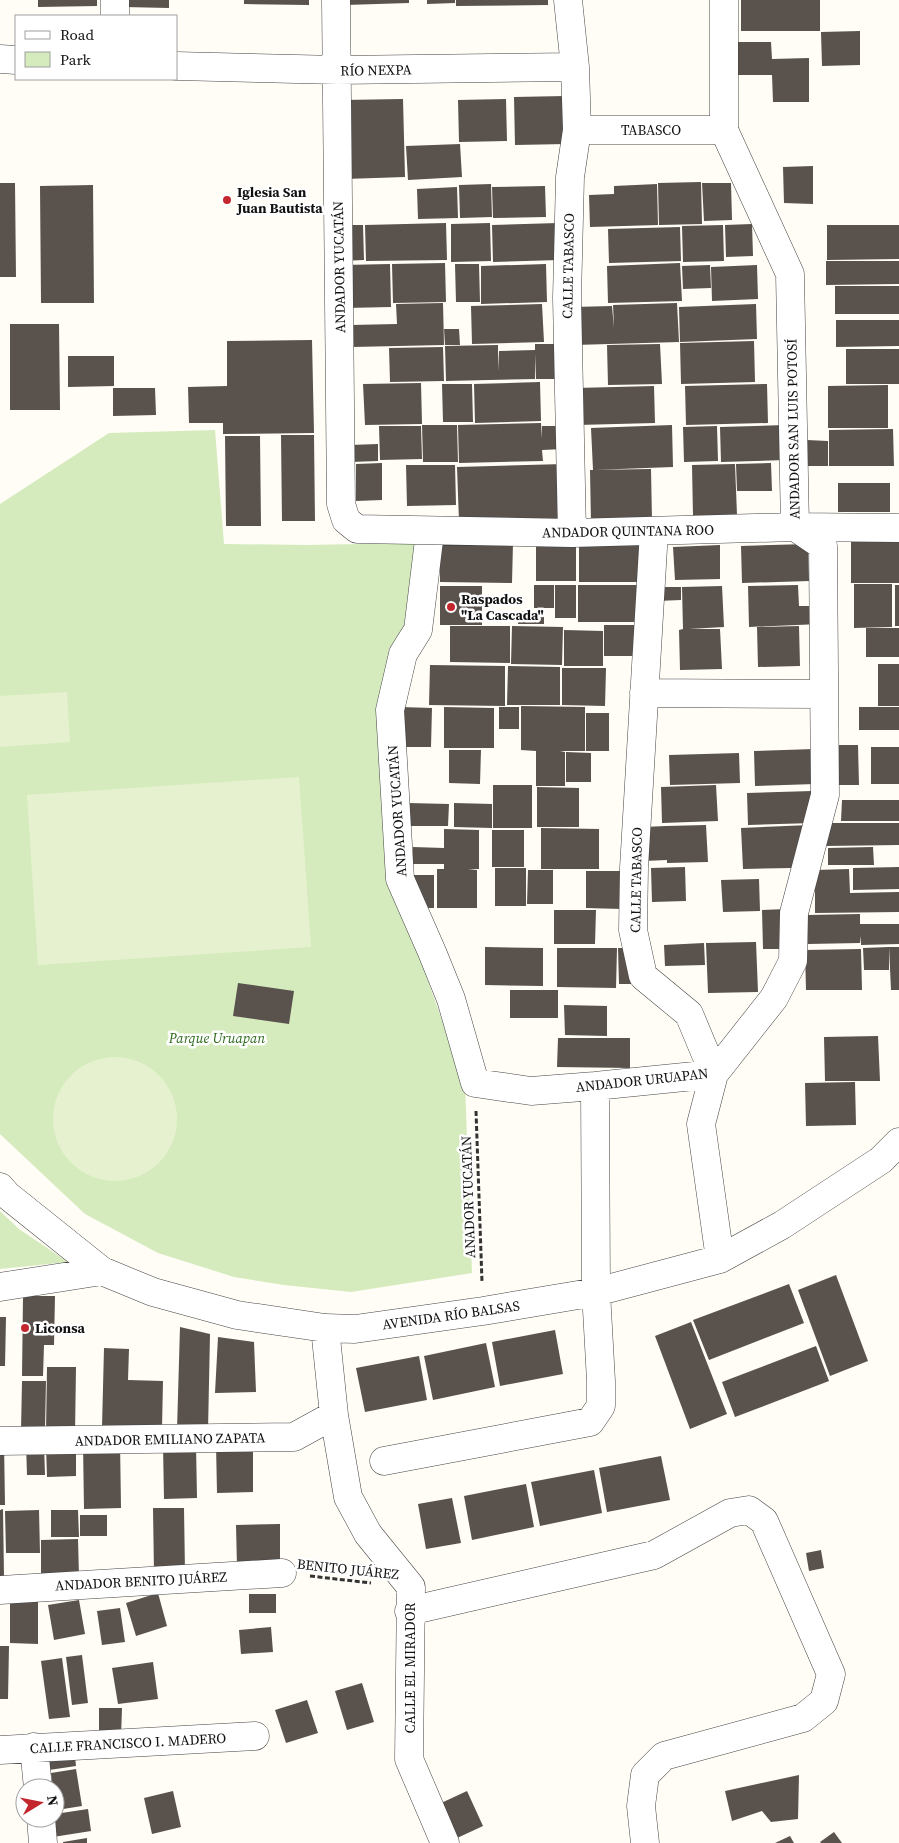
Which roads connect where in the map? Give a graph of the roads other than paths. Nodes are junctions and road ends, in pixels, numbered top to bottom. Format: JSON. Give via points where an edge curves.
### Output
{"nodes":[{"id":1,"x":115,"y":0,"type":"edge"},
{"id":2,"x":336,"y":0,"type":"edge"},
{"id":3,"x":568,"y":0,"type":"edge"},
{"id":4,"x":724,"y":0,"type":"edge"},
{"id":5,"x":115,"y":15,"type":"edge"},
{"id":6,"x":0,"y":59,"type":"edge"},
{"id":7,"x":15,"y":60,"type":"edge"},
{"id":8,"x":178,"y":66,"type":"edge"},
{"id":9,"x":575,"y":67,"type":"junction"},
{"id":10,"x":338,"y":70,"type":"junction"},
{"id":11,"x":577,"y":130,"type":"junction"},
{"id":12,"x":724,"y":130,"type":"junction"},
{"id":13,"x":795,"y":527,"type":"junction"},
{"id":14,"x":899,"y":528,"type":"edge"},
{"id":15,"x":357,"y":529,"type":"joint"},
{"id":16,"x":430,"y":532,"type":"junction"},
{"id":17,"x":654,"y":532,"type":"junction"},
{"id":18,"x":572,"y":533,"type":"junction"},
{"id":19,"x":644,"y":693,"type":"junction"},
{"id":20,"x":824,"y":694,"type":"junction"},
{"id":21,"x":774,"y":998,"type":"joint"},
{"id":22,"x":714,"y":1074,"type":"junction"},
{"id":23,"x":476,"y":1083,"type":"joint"},
{"id":24,"x":595,"y":1086,"type":"junction"},
{"id":25,"x":899,"y":1142,"type":"edge"},
{"id":26,"x":0,"y":1187,"type":"edge"},
{"id":27,"x":720,"y":1259,"type":"junction"},
{"id":28,"x":102,"y":1271,"type":"junction"},
{"id":29,"x":0,"y":1288,"type":"edge"},
{"id":30,"x":596,"y":1292,"type":"junction"},
{"id":31,"x":325,"y":1328,"type":"junction"},
{"id":32,"x":334,"y":1415,"type":"junction"},
{"id":33,"x":0,"y":1441,"type":"edge"},
{"id":34,"x":384,"y":1461,"type":"dead end"},
{"id":35,"x":282,"y":1573,"type":"road end"},
{"id":36,"x":0,"y":1590,"type":"edge"},
{"id":37,"x":410,"y":1599,"type":"junction"},
{"id":38,"x":255,"y":1736,"type":"dead end"},
{"id":39,"x":34,"y":1747,"type":"junction"},
{"id":40,"x":0,"y":1750,"type":"edge"},
{"id":41,"x":37,"y":1778,"type":"edge"},
{"id":42,"x":42,"y":1828,"type":"edge"},
{"id":43,"x":43,"y":1843,"type":"edge"},
{"id":44,"x":444,"y":1843,"type":"edge"},
{"id":45,"x":645,"y":1843,"type":"edge"}],
"edges":[{"from":1,"to":5,"type":"street"},
{"from":2,"to":10,"type":"street","name":"ANDADOR YUCATÁN"},
{"from":3,"to":9,"type":"street","name":"CALLE TABASCO"},
{"from":4,"to":12,"type":"street","name":"ANDADOR SAN LUIS POTOSÍ"},
{"from":6,"to":7,"type":"street"},
{"from":8,"to":10,"type":"street","name":"RÍO NEXPA"},
{"from":9,"to":10,"type":"street","name":"RÍO NEXPA"},
{"from":9,"to":11,"type":"street","name":"CALLE TABASCO"},
{"from":10,"to":15,"type":"street","name":"ANDADOR YUCATÁN","via":[[341,504],[346,520]]},
{"from":11,"to":12,"type":"street","name":"TABASCO"},
{"from":11,"to":18,"type":"street","name":"CALLE TABASCO","via":[[570,178],[567,298]]},
{"from":12,"to":13,"type":"street","name":"ANDADOR SAN LUIS POTOSÍ","via":[[790,274]]},
{"from":13,"to":14,"type":"street","name":"ANDADOR QUINTANA ROO"},
{"from":13,"to":17,"type":"street","name":"ANDADOR QUINTANA ROO"},
{"from":13,"to":20,"type":"street","name":"ANDADOR SAN LUIS POTOSÍ","via":[[823,546]]},
{"from":15,"to":16,"type":"street","name":"ANDADOR QUINTANA ROO"},
{"from":16,"to":18,"type":"street","name":"ANDADOR QUINTANA ROO"},
{"from":16,"to":23,"type":"street","name":"ANDADOR YUCATÁN","via":[[418,630],[403,654],[390,710],[400,878],[451,999]]},
{"from":17,"to":18,"type":"street","name":"ANDADOR QUINTANA ROO"},
{"from":17,"to":19,"type":"street","name":"CALLE TABASCO"},
{"from":19,"to":20,"type":"street"},
{"from":19,"to":22,"type":"street","name":"CALLE TABASCO","via":[[633,930],[643,976],[689,1014]]},
{"from":20,"to":21,"type":"street","name":"ANDADOR SAN LUIS POTOSÍ","via":[[825,795],[794,912],[793,961]]},
{"from":21,"to":22,"type":"street","name":"ANDADOR URUAPAN"},
{"from":22,"to":24,"type":"street","name":"ANDADOR URUAPAN"},
{"from":22,"to":27,"type":"street","via":[[702,1124]]},
{"from":23,"to":24,"type":"street","name":"ANDADOR URUAPAN","via":[[530,1091]]},
{"from":24,"to":30,"type":"street"},
{"from":25,"to":27,"type":"street","name":"AVENIDA RÍO BALSAS","via":[[881,1160],[824,1198]]},
{"from":26,"to":28,"type":"street","name":"AVENIDA RÍO BALSAS"},
{"from":27,"to":30,"type":"street","name":"AVENIDA RÍO BALSAS"},
{"from":28,"to":29,"type":"street"},
{"from":28,"to":31,"type":"street","name":"AVENIDA RÍO BALSAS","via":[[153,1292],[237,1315]]},
{"from":30,"to":31,"type":"street","name":"AVENIDA RÍO BALSAS","via":[[483,1311],[355,1328]]},
{"from":30,"to":34,"type":"street","via":[[600,1406],[590,1422]]},
{"from":31,"to":32,"type":"street","name":"CALLE EL MIRADOR"},
{"from":32,"to":33,"type":"street","name":"ANDADOR EMILIANO ZAPATA","via":[[294,1437]]},
{"from":32,"to":37,"type":"street","name":"CALLE EL MIRADOR","via":[[348,1497]]},
{"from":35,"to":36,"type":"street","name":"ANDADOR BENITO JUÁREZ"},
{"from":37,"to":44,"type":"street","name":"CALLE EL MIRADOR","via":[[409,1759]]},
{"from":37,"to":45,"type":"street","via":[[654,1555],[730,1513],[750,1510],[764,1521],[831,1674],[824,1701],[803,1718],[664,1756],[645,1775],[641,1806]]},
{"from":38,"to":39,"type":"street","name":"CALLE FRANCISCO I. MADERO"},
{"from":39,"to":40,"type":"street","name":"CALLE FRANCISCO I. MADERO"},
{"from":39,"to":41,"type":"street"},
{"from":42,"to":43,"type":"street"}]}
